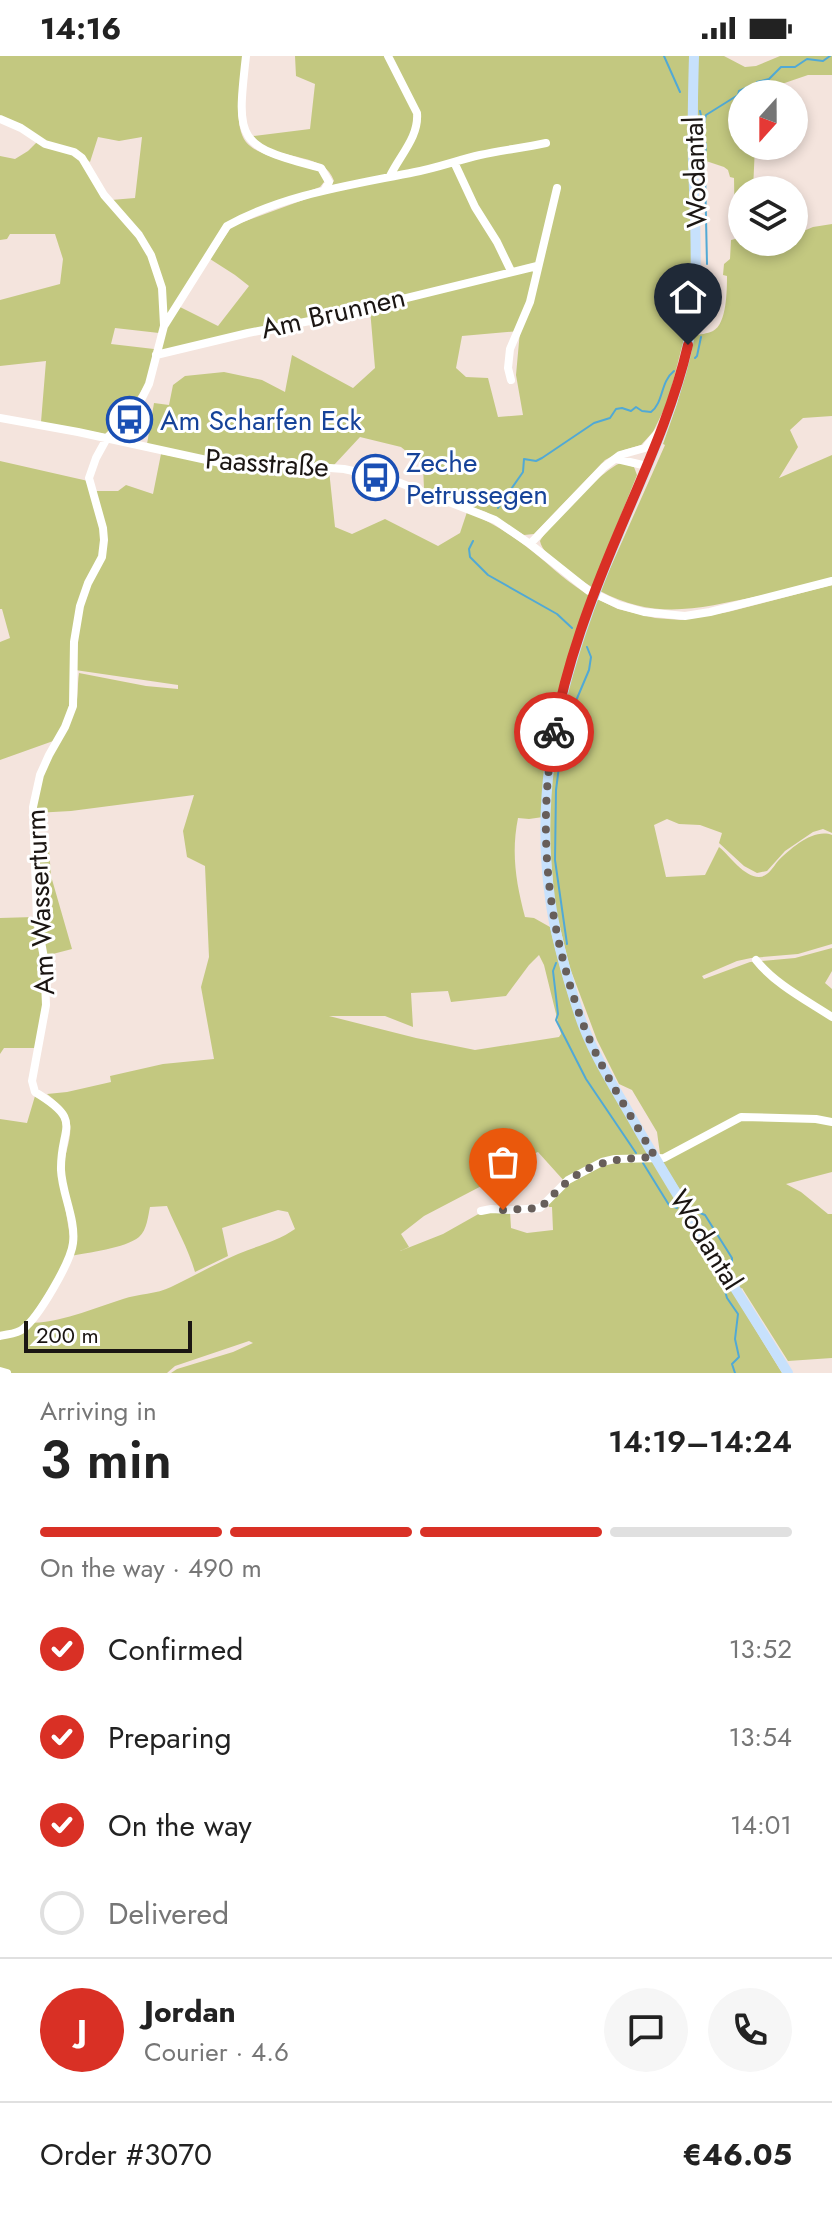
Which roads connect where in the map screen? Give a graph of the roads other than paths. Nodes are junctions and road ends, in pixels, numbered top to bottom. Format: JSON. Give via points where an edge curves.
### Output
{"nodes":[{"id":1,"x":246,"y":56,"type":"edge"},
{"id":2,"x":388,"y":56,"type":"edge"},
{"id":3,"x":694,"y":56,"type":"edge"},
{"id":4,"x":0,"y":119,"type":"edge"},
{"id":5,"x":546,"y":143,"type":"dead end"},
{"id":6,"x":454,"y":162,"type":"junction"},
{"id":7,"x":390,"y":176,"type":"junction"},
{"id":8,"x":557,"y":188,"type":"dead end"},
{"id":9,"x":325,"y":189,"type":"junction"},
{"id":10,"x":537,"y":266,"type":"junction"},
{"id":11,"x":511,"y":271,"type":"junction"},
{"id":12,"x":164,"y":326,"type":"junction"},
{"id":13,"x":156,"y":355,"type":"junction"},
{"id":14,"x":511,"y":380,"type":"dead end"},
{"id":15,"x":0,"y":418,"type":"edge"},
{"id":16,"x":662,"y":427,"type":"junction"},
{"id":17,"x":107,"y":438,"type":"junction"},
{"id":18,"x":633,"y":452,"type":"junction"},
{"id":19,"x":616,"y":459,"type":"junction"},
{"id":20,"x":649,"y":462,"type":"junction"},
{"id":21,"x":530,"y":544,"type":"junction"},
{"id":22,"x":832,"y":581,"type":"edge"},
{"id":23,"x":756,"y":960,"type":"dead end"},
{"id":24,"x":832,"y":1017,"type":"edge"},
{"id":25,"x":832,"y":1122,"type":"edge"},
{"id":26,"x":655,"y":1157,"type":"junction"},
{"id":27,"x":481,"y":1211,"type":"dead end"},
{"id":28,"x":0,"y":1336,"type":"edge"},
{"id":29,"x":0,"y":1371,"type":"edge"},
{"id":30,"x":7,"y":1373,"type":"edge"},
{"id":31,"x":788,"y":1373,"type":"edge"}],
"edges":[{"from":1,"to":9,"type":"street","via":[[241,103],[246,135],[261,149],[321,168],[329,182]]},
{"from":2,"to":7,"type":"street","via":[[417,113],[415,133]]},
{"from":3,"to":16,"type":"main road","name":"Wodantal","via":[[695,302],[685,359]]},
{"from":4,"to":12,"type":"street","via":[[82,158],[151,255],[162,288]]},
{"from":5,"to":6,"type":"street"},
{"from":6,"to":7,"type":"street"},
{"from":6,"to":11,"type":"street"},
{"from":7,"to":9,"type":"street"},
{"from":8,"to":10,"type":"street"},
{"from":9,"to":12,"type":"street","via":[[227,226]]},
{"from":10,"to":11,"type":"street","name":"Am Brunnen"},
{"from":10,"to":14,"type":"street","via":[[530,302],[510,349]]},
{"from":11,"to":13,"type":"street","name":"Am Brunnen"},
{"from":12,"to":13,"type":"street"},
{"from":13,"to":17,"type":"street","via":[[142,398]]},
{"from":15,"to":17,"type":"street","name":"Paasstraße"},
{"from":16,"to":18,"type":"street","via":[[645,448]]},
{"from":16,"to":20,"type":"main road","name":"Wodantal"},
{"from":17,"to":21,"type":"street","name":"Paasstraße","via":[[225,464],[287,465],[390,479],[482,513]]},
{"from":17,"to":28,"type":"street","name":"Am Wasserturm","via":[[89,478],[104,540],[80,606],[73,706],[40,775],[33,807],[46,1005],[32,1081],[35,1092],[66,1117],[61,1172],[73,1244],[61,1275],[30,1321],[21,1331]]},
{"from":18,"to":19,"type":"street"},
{"from":18,"to":20,"type":"street"},
{"from":19,"to":20,"type":"street"},
{"from":19,"to":21,"type":"street"},
{"from":20,"to":26,"type":"main road","name":"Wodantal","via":[[574,650],[556,718],[544,823],[554,924],[580,1017]]},
{"from":21,"to":22,"type":"street","name":"Paasstraße","via":[[580,585],[644,612],[685,616]]},
{"from":23,"to":24,"type":"street"},
{"from":25,"to":26,"type":"street","via":[[741,1117],[664,1158]]},
{"from":26,"to":27,"type":"street","via":[[602,1162],[568,1180],[540,1208]]},
{"from":26,"to":31,"type":"main road","name":"Wodantal"},
{"from":29,"to":30,"type":"street"}]}
